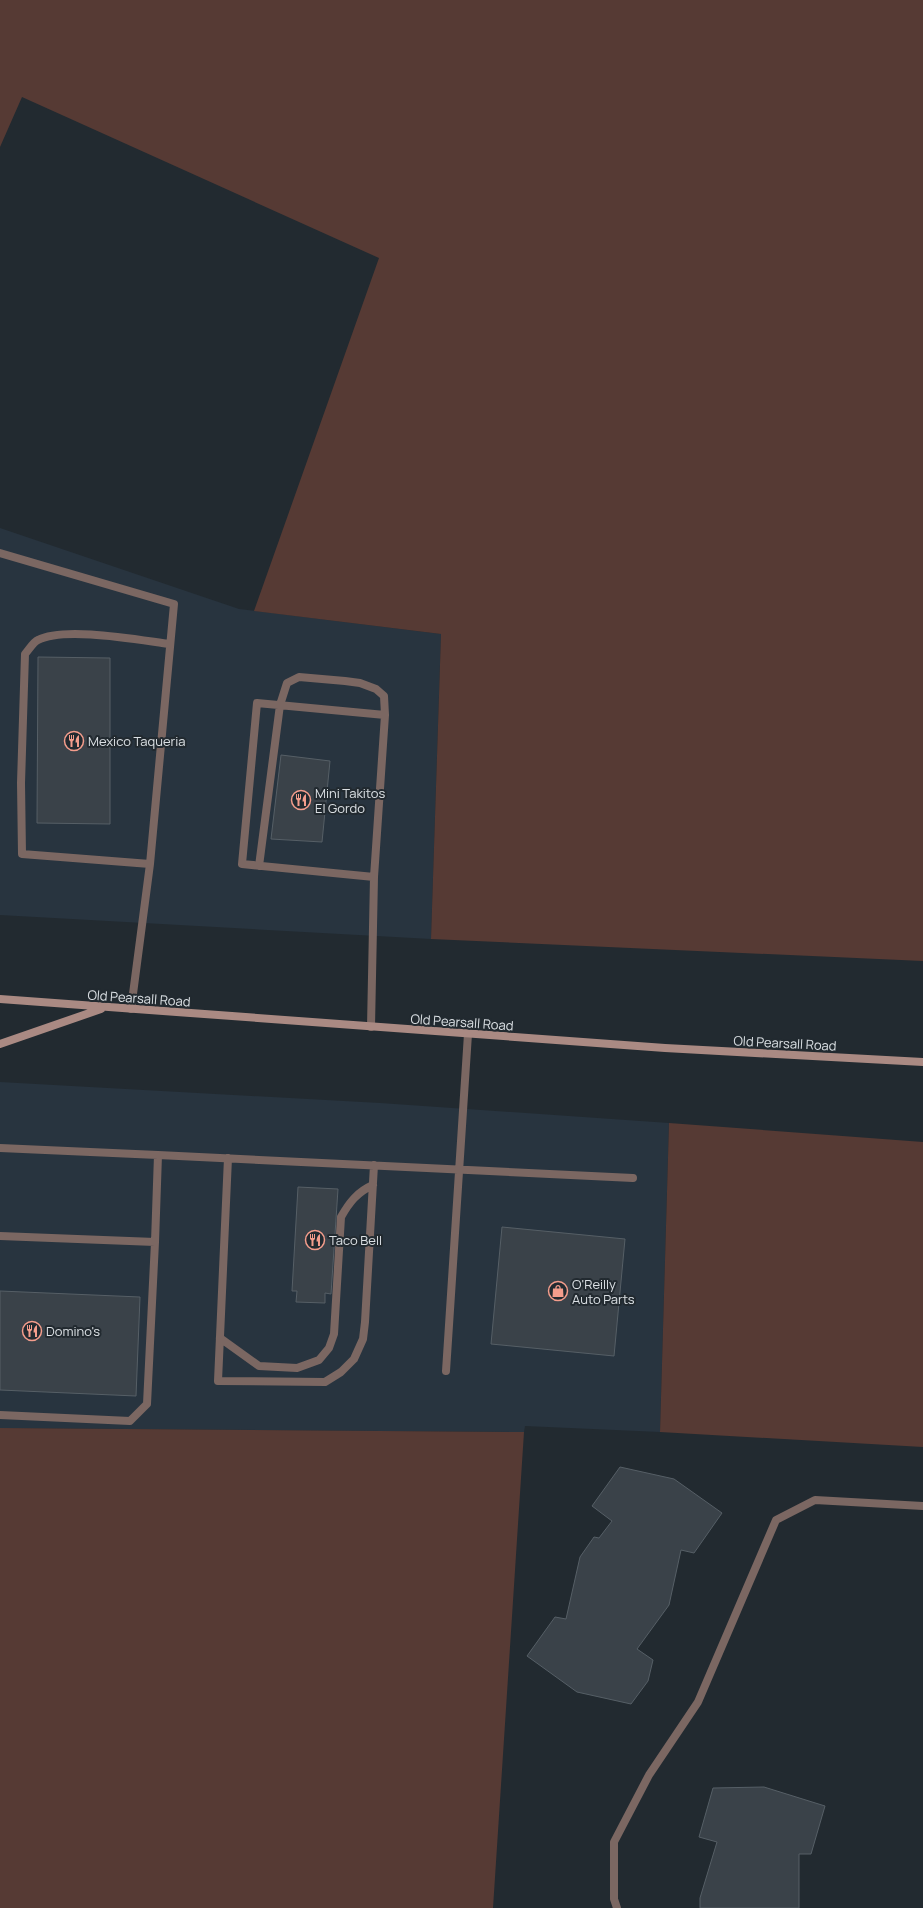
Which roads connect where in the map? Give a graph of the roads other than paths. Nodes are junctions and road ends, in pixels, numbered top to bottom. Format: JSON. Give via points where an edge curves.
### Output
{"nodes":[{"id":1,"x":0,"y":553,"type":"edge"},
{"id":2,"x":170,"y":644,"type":"junction"},
{"id":3,"x":280,"y":705,"type":"junction"},
{"id":4,"x":385,"y":715,"type":"junction"},
{"id":5,"x":150,"y":864,"type":"junction"},
{"id":6,"x":259,"y":866,"type":"junction"},
{"id":7,"x":374,"y":877,"type":"junction"},
{"id":8,"x":0,"y":999,"type":"edge"},
{"id":9,"x":105,"y":1008,"type":"junction"},
{"id":10,"x":131,"y":1009,"type":"junction"},
{"id":11,"x":371,"y":1027,"type":"junction"},
{"id":12,"x":468,"y":1034,"type":"junction"},
{"id":13,"x":0,"y":1044,"type":"edge"},
{"id":14,"x":923,"y":1062,"type":"edge"},
{"id":15,"x":0,"y":1148,"type":"edge"},
{"id":16,"x":158,"y":1155,"type":"junction"},
{"id":17,"x":228,"y":1158,"type":"junction"},
{"id":18,"x":374,"y":1165,"type":"junction"},
{"id":19,"x":460,"y":1170,"type":"junction"},
{"id":20,"x":633,"y":1178,"type":"dead end"},
{"id":21,"x":373,"y":1185,"type":"junction"},
{"id":22,"x":0,"y":1236,"type":"edge"},
{"id":23,"x":155,"y":1242,"type":"junction"},
{"id":24,"x":220,"y":1338,"type":"junction"},
{"id":25,"x":446,"y":1371,"type":"dead end"},
{"id":26,"x":0,"y":1415,"type":"edge"},
{"id":27,"x":923,"y":1506,"type":"edge"},
{"id":28,"x":616,"y":1908,"type":"edge"}],
"edges":[{"from":1,"to":2,"type":"lane","via":[[174,604]]},
{"from":2,"to":5,"type":"lane"},
{"from":2,"to":5,"type":"lane","via":[[82,634],[59,635],[37,640],[25,654],[20,783],[22,854]]},
{"from":3,"to":4,"type":"lane"},
{"from":3,"to":4,"type":"lane","via":[[287,683],[299,677],[345,681],[360,683],[380,692],[384,696]]},
{"from":3,"to":6,"type":"lane"},
{"from":3,"to":6,"type":"lane","via":[[257,703],[242,864]]},
{"from":4,"to":7,"type":"lane"},
{"from":5,"to":10,"type":"lane"},
{"from":6,"to":7,"type":"lane"},
{"from":7,"to":11,"type":"lane"},
{"from":8,"to":9,"type":"main road","name":"Old Pearsall Road"},
{"from":9,"to":10,"type":"main road","name":"Old Pearsall Road"},
{"from":9,"to":13,"type":"main road"},
{"from":10,"to":11,"type":"main road","name":"Old Pearsall Road"},
{"from":11,"to":12,"type":"main road","name":"Old Pearsall Road"},
{"from":12,"to":14,"type":"main road","name":"Old Pearsall Road","via":[[673,1049]]},
{"from":12,"to":19,"type":"lane"},
{"from":15,"to":16,"type":"lane"},
{"from":16,"to":17,"type":"lane"},
{"from":16,"to":23,"type":"lane"},
{"from":17,"to":18,"type":"lane"},
{"from":17,"to":24,"type":"lane"},
{"from":18,"to":19,"type":"lane"},
{"from":18,"to":21,"type":"lane"},
{"from":19,"to":20,"type":"lane"},
{"from":19,"to":25,"type":"lane"},
{"from":21,"to":24,"type":"lane","via":[[356,1195],[341,1217],[334,1334],[329,1348],[318,1360],[297,1368],[259,1366]]},
{"from":21,"to":24,"type":"lane","via":[[363,1339],[354,1359],[341,1372],[325,1382],[218,1381]]},
{"from":22,"to":23,"type":"lane"},
{"from":23,"to":26,"type":"lane","via":[[147,1404],[130,1421]]},
{"from":27,"to":28,"type":"lane","via":[[815,1500],[776,1520],[698,1702],[649,1775],[614,1842]]}]}
